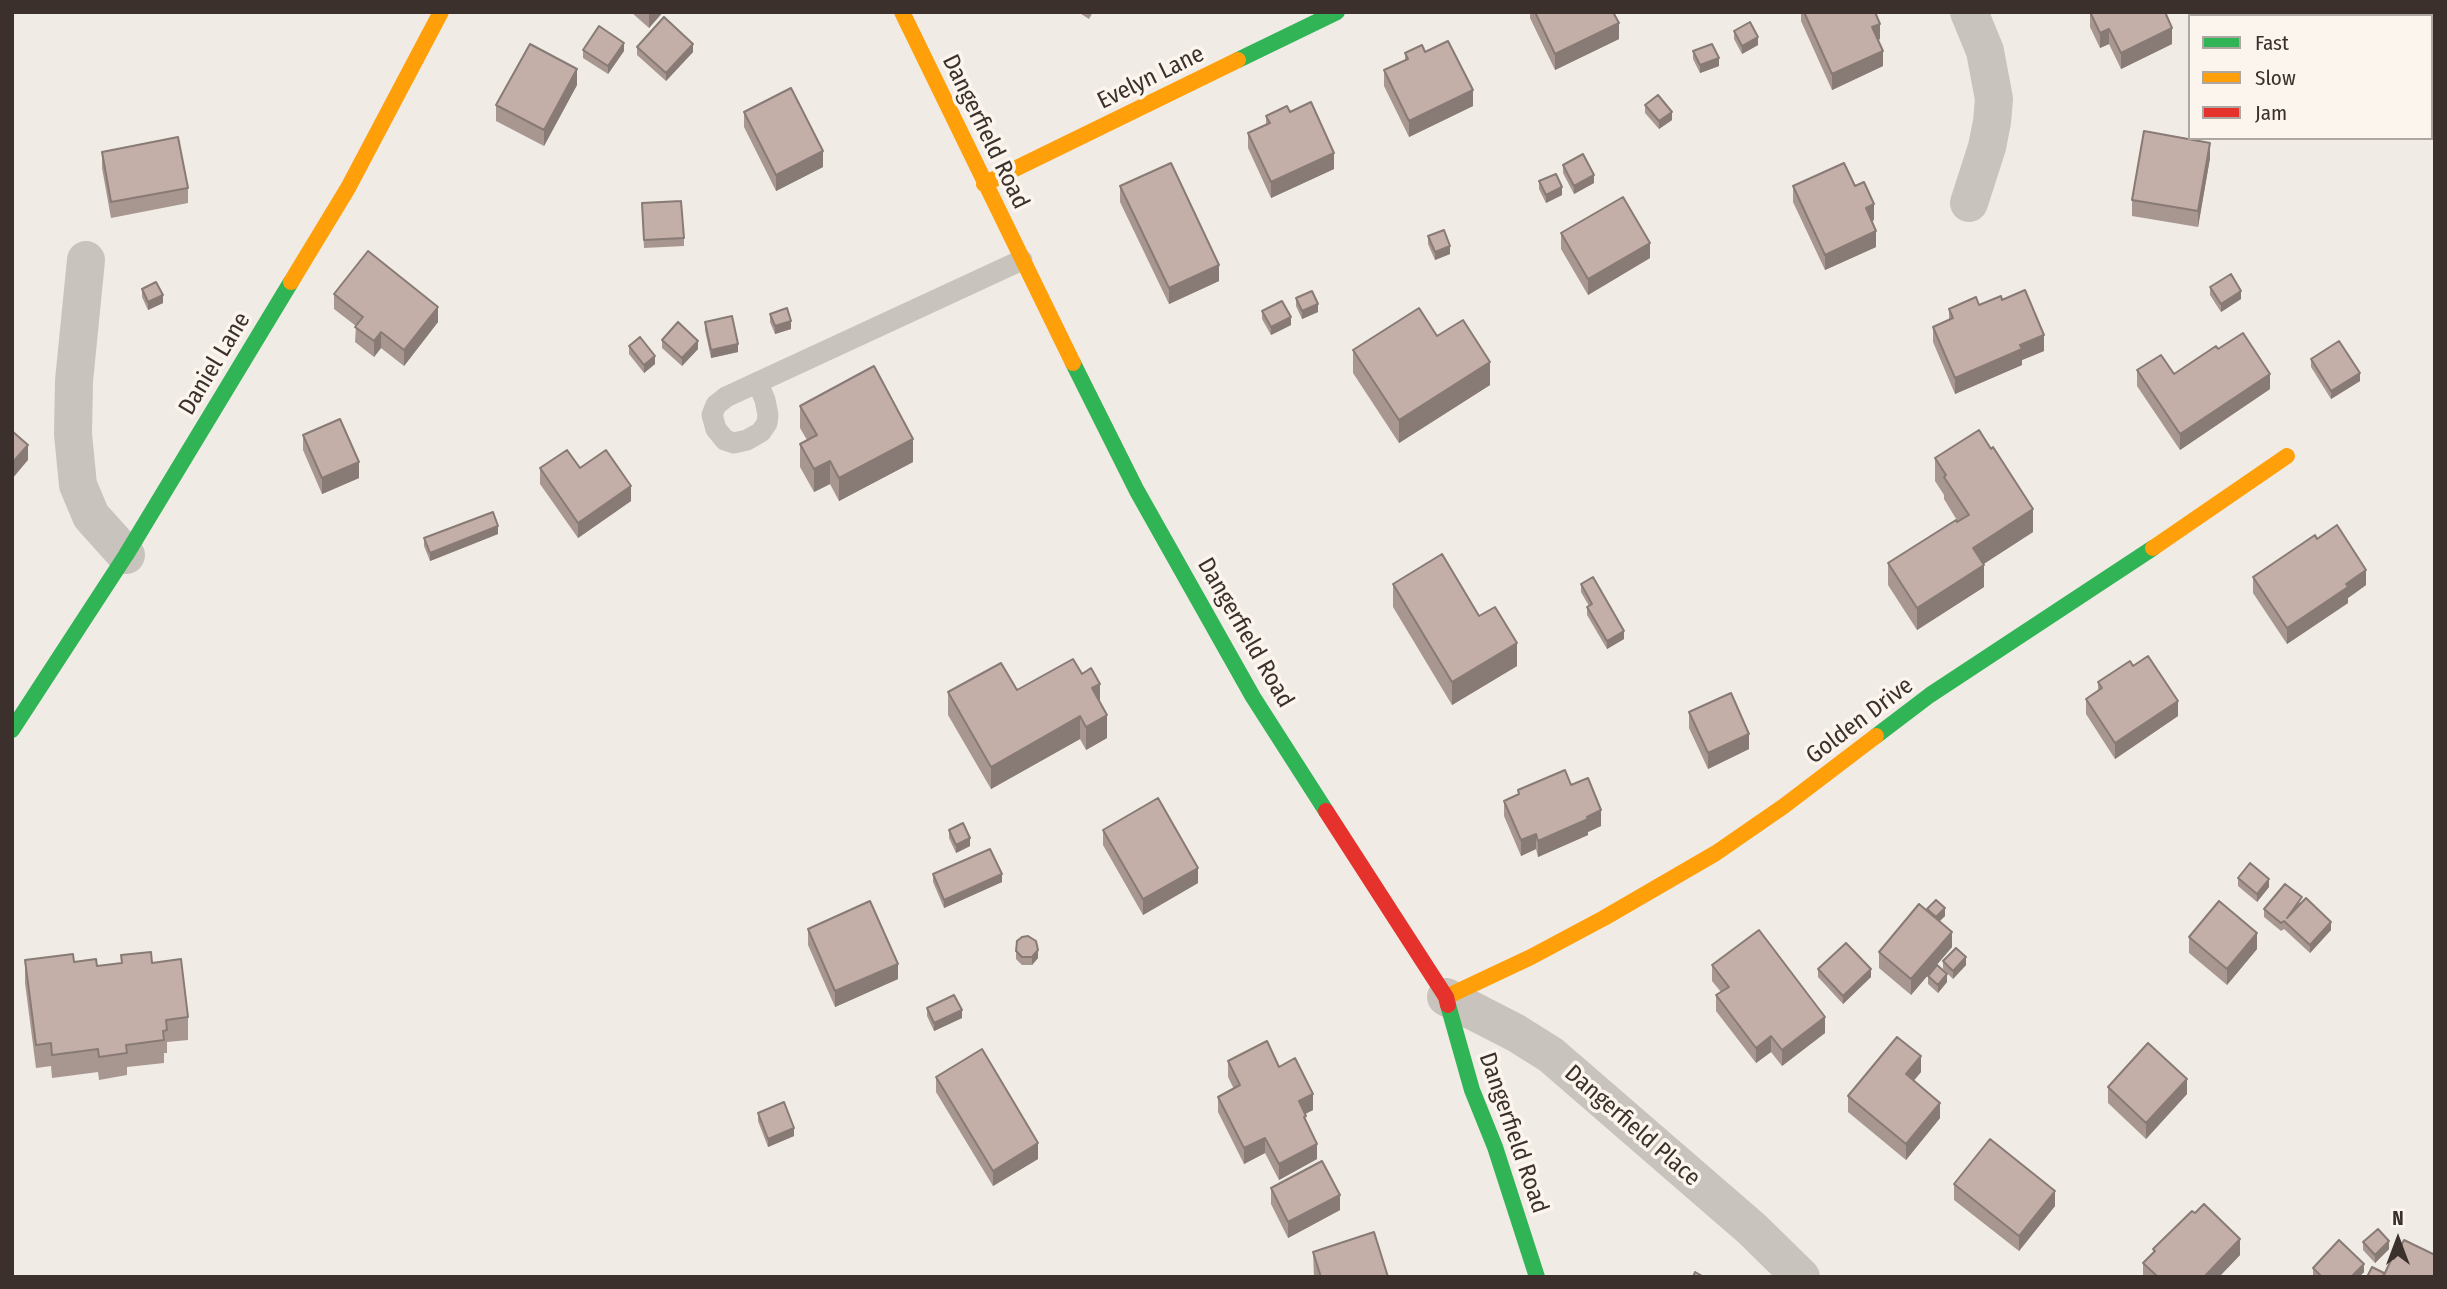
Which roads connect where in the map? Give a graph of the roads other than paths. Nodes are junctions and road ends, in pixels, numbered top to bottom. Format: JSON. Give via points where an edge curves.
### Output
{"nodes":[{"id":1,"x":441,"y":12,"type":"edge"},
{"id":2,"x":902,"y":12,"type":"edge"},
{"id":3,"x":1337,"y":12,"type":"edge"},
{"id":4,"x":1969,"y":12,"type":"edge"},
{"id":5,"x":984,"y":184,"type":"junction"},
{"id":6,"x":1969,"y":203,"type":"dead end"},
{"id":7,"x":86,"y":260,"type":"dead end"},
{"id":8,"x":1022,"y":260,"type":"junction"},
{"id":9,"x":758,"y":383,"type":"dead end"},
{"id":10,"x":2287,"y":456,"type":"dead end"},
{"id":11,"x":126,"y":555,"type":"junction"},
{"id":12,"x":12,"y":730,"type":"edge"},
{"id":13,"x":1446,"y":997,"type":"junction"},
{"id":14,"x":1537,"y":1277,"type":"edge"},
{"id":15,"x":1801,"y":1277,"type":"edge"}],
"edges":[{"from":1,"to":11,"type":"street","name":"Daniel Lane","via":[[348,188]]},
{"from":2,"to":5,"type":"street","name":"Dangerfield Road"},
{"from":3,"to":5,"type":"street","name":"Evelyn Lane"},
{"from":4,"to":6,"type":"street","via":[[1984,51],[1994,99],[1990,135]]},
{"from":5,"to":8,"type":"street","name":"Dangerfield Road"},
{"from":7,"to":11,"type":"street","via":[[74,381],[78,485],[91,516]]},
{"from":8,"to":9,"type":"lane"},
{"from":8,"to":13,"type":"street","name":"Dangerfield Road","via":[[1137,491],[1253,697]]},
{"from":10,"to":13,"type":"street","name":"Golden Drive","via":[[1930,695],[1716,853],[1544,950]]},
{"from":11,"to":12,"type":"street","name":"Daniel Lane"},
{"from":13,"to":14,"type":"street","name":"Dangerfield Road","via":[[1472,1090]]},
{"from":13,"to":15,"type":"street","name":"Dangerfield Place","via":[[1551,1055]]}]}
